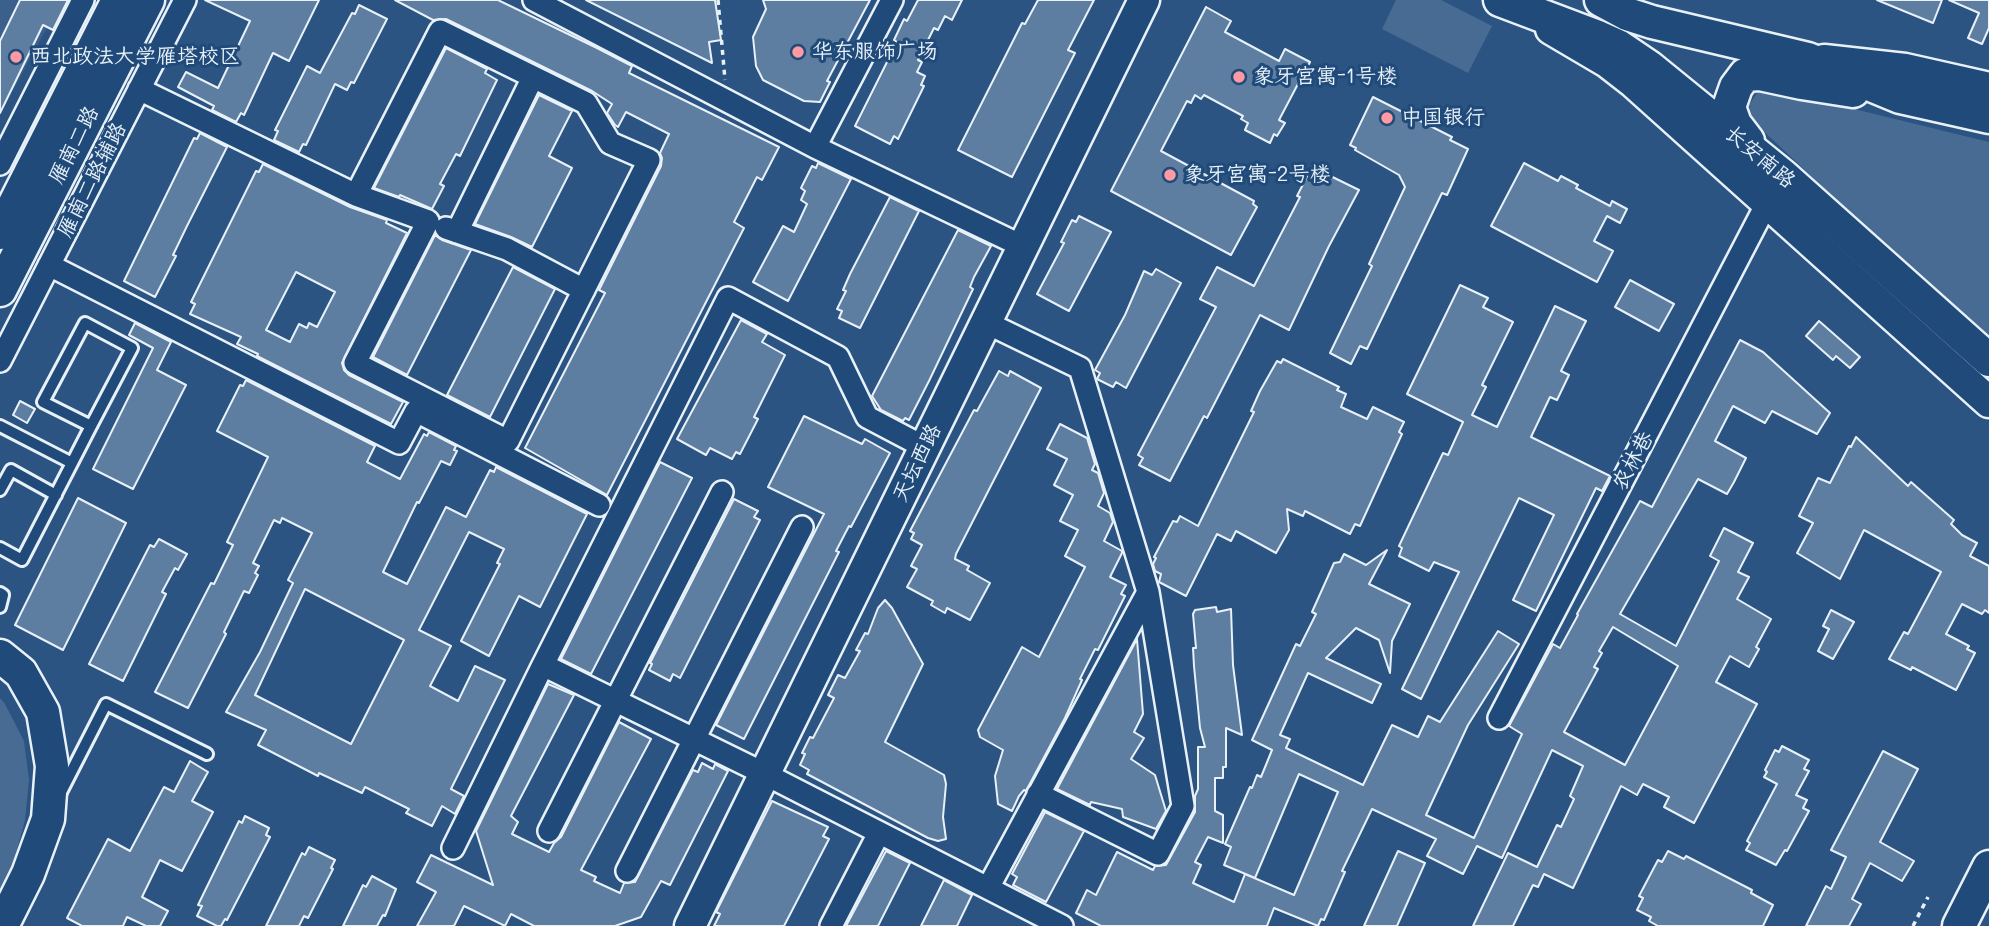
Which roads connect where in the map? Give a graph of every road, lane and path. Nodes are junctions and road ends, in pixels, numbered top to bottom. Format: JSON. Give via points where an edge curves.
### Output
{"nodes":[{"id":1,"x":83,"y":0,"type":"edge"},
{"id":2,"x":118,"y":0,"type":"edge"},
{"id":3,"x":148,"y":0,"type":"edge"},
{"id":4,"x":185,"y":0,"type":"edge"},
{"id":5,"x":534,"y":0,"type":"edge"},
{"id":6,"x":718,"y":0,"type":"edge"},
{"id":7,"x":892,"y":0,"type":"edge"},
{"id":8,"x":1144,"y":0,"type":"edge"},
{"id":9,"x":1601,"y":0,"type":"edge"},
{"id":10,"x":1502,"y":1,"type":"edge"},
{"id":11,"x":1805,"y":58,"type":"junction"},
{"id":12,"x":533,"y":77,"type":"junction"},
{"id":13,"x":1989,"y":88,"type":"edge"},
{"id":14,"x":139,"y":89,"type":"junction"},
{"id":15,"x":1900,"y":97,"type":"junction"},
{"id":16,"x":727,"y":99,"type":"junction"},
{"id":17,"x":1989,"y":117,"type":"edge"},
{"id":18,"x":815,"y":147,"type":"junction"},
{"id":19,"x":1758,"y":156,"type":"junction"},
{"id":20,"x":0,"y":164,"type":"edge"},
{"id":21,"x":356,"y":195,"type":"junction"},
{"id":22,"x":1767,"y":203,"type":"junction"},
{"id":23,"x":428,"y":221,"type":"junction"},
{"id":24,"x":457,"y":232,"type":"junction"},
{"id":25,"x":0,"y":233,"type":"edge"},
{"id":26,"x":1022,"y":246,"type":"junction"},
{"id":27,"x":49,"y":265,"type":"junction"},
{"id":28,"x":0,"y":290,"type":"edge"},
{"id":29,"x":584,"y":290,"type":"junction"},
{"id":30,"x":985,"y":322,"type":"junction"},
{"id":31,"x":1989,"y":360,"type":"edge"},
{"id":32,"x":0,"y":361,"type":"edge"},
{"id":33,"x":1989,"y":402,"type":"edge"},
{"id":34,"x":0,"y":426,"type":"edge"},
{"id":35,"x":91,"y":426,"type":"junction"},
{"id":36,"x":924,"y":447,"type":"junction"},
{"id":37,"x":72,"y":463,"type":"junction"},
{"id":38,"x":0,"y":491,"type":"edge"},
{"id":39,"x":722,"y":492,"type":"dead end"},
{"id":40,"x":56,"y":495,"type":"junction"},
{"id":41,"x":599,"y":505,"type":"dead end"},
{"id":42,"x":802,"y":527,"type":"dead end"},
{"id":43,"x":0,"y":548,"type":"edge"},
{"id":44,"x":1148,"y":592,"type":"junction"},
{"id":45,"x":0,"y":593,"type":"edge"},
{"id":46,"x":0,"y":607,"type":"edge"},
{"id":47,"x":0,"y":656,"type":"edge"},
{"id":48,"x":543,"y":665,"type":"junction"},
{"id":49,"x":615,"y":700,"type":"junction"},
{"id":50,"x":1499,"y":719,"type":"dead end"},
{"id":51,"x":694,"y":739,"type":"junction"},
{"id":52,"x":207,"y":754,"type":"dead end"},
{"id":53,"x":765,"y":774,"type":"junction"},
{"id":54,"x":1038,"y":794,"type":"junction"},
{"id":55,"x":48,"y":819,"type":"junction"},
{"id":56,"x":549,"y":831,"type":"dead end"},
{"id":57,"x":879,"y":832,"type":"junction"},
{"id":58,"x":453,"y":848,"type":"dead end"},
{"id":59,"x":1989,"y":867,"type":"edge"},
{"id":60,"x":627,"y":871,"type":"dead end"},
{"id":61,"x":988,"y":888,"type":"junction"},
{"id":62,"x":1928,"y":897,"type":"dead end"},
{"id":63,"x":2,"y":926,"type":"edge"},
{"id":64,"x":690,"y":926,"type":"edge"},
{"id":65,"x":831,"y":926,"type":"edge"},
{"id":66,"x":1062,"y":926,"type":"edge"},
{"id":67,"x":1913,"y":926,"type":"edge"},
{"id":68,"x":1959,"y":926,"type":"edge"}],
"edges":[{"from":1,"to":20,"type":"street"},
{"from":2,"to":25,"type":"main road","name":"雁南二路"},
{"from":3,"to":28,"type":"main road","name":"雁南二路"},
{"from":4,"to":14,"type":"street","name":"雁南二路辅路"},
{"from":5,"to":16,"type":"street"},
{"from":6,"to":16,"type":"path"},
{"from":7,"to":18,"type":"street"},
{"from":8,"to":26,"type":"street","name":"天坛西路"},
{"from":9,"to":11,"type":"main road","via":[[1652,22]]},
{"from":10,"to":19,"type":"main road","name":"长安南路","via":[[1598,37],[1635,57]]},
{"from":10,"to":22,"type":"street","via":[[1608,62]]},
{"from":11,"to":13,"type":"street","via":[[1905,69]]},
{"from":11,"to":15,"type":"main road"},
{"from":12,"to":21,"type":"street","via":[[440,30]]},
{"from":12,"to":24,"type":"street"},
{"from":12,"to":29,"type":"street","via":[[586,103],[610,143],[649,160]]},
{"from":14,"to":21,"type":"street"},
{"from":14,"to":27,"type":"street","name":"雁南二路辅路"},
{"from":15,"to":17,"type":"main road"},
{"from":15,"to":19,"type":"main road","via":[[1745,75],[1735,87],[1729,107]]},
{"from":16,"to":18,"type":"street"},
{"from":18,"to":26,"type":"street"},
{"from":19,"to":31,"type":"main road","name":"长安南路"},
{"from":21,"to":23,"type":"street"},
{"from":22,"to":33,"type":"street"},
{"from":22,"to":50,"type":"street","name":"农林巷"},
{"from":23,"to":24,"type":"street"},
{"from":23,"to":29,"type":"street","via":[[355,363],[508,441]]},
{"from":24,"to":29,"type":"street","via":[[507,249]]},
{"from":26,"to":30,"type":"street","name":"天坛西路"},
{"from":27,"to":32,"type":"street","name":"雁南二路辅路"},
{"from":27,"to":41,"type":"street","via":[[399,443],[416,411]]},
{"from":30,"to":36,"type":"street","name":"天坛西路"},
{"from":30,"to":44,"type":"street","via":[[1080,368]]},
{"from":34,"to":37,"type":"lane"},
{"from":35,"to":35,"type":"lane","via":[[132,348],[85,323],[43,402]]},
{"from":35,"to":37,"type":"lane"},
{"from":36,"to":48,"type":"street","via":[[867,417],[838,357],[728,298]]},
{"from":36,"to":53,"type":"street","name":"天坛西路"},
{"from":37,"to":40,"type":"lane"},
{"from":38,"to":40,"type":"lane","via":[[11,470]]},
{"from":39,"to":49,"type":"street"},
{"from":40,"to":43,"type":"lane","via":[[22,560]]},
{"from":42,"to":51,"type":"street"},
{"from":44,"to":54,"type":"street"},
{"from":44,"to":54,"type":"street","via":[[1183,806],[1158,854]]},
{"from":45,"to":46,"type":"lane"},
{"from":47,"to":55,"type":"main road","via":[[21,673],[43,712],[52,766]]},
{"from":48,"to":49,"type":"street"},
{"from":48,"to":58,"type":"street"},
{"from":49,"to":51,"type":"street"},
{"from":49,"to":56,"type":"street"},
{"from":51,"to":53,"type":"street"},
{"from":51,"to":60,"type":"street"},
{"from":52,"to":55,"type":"lane","via":[[106,704]]},
{"from":53,"to":57,"type":"street"},
{"from":53,"to":64,"type":"street","name":"天坛西路"},
{"from":54,"to":61,"type":"street"},
{"from":55,"to":63,"type":"main road"},
{"from":57,"to":61,"type":"street"},
{"from":57,"to":65,"type":"street"},
{"from":59,"to":68,"type":"main road"},
{"from":61,"to":66,"type":"street"},
{"from":62,"to":67,"type":"path"}]}
